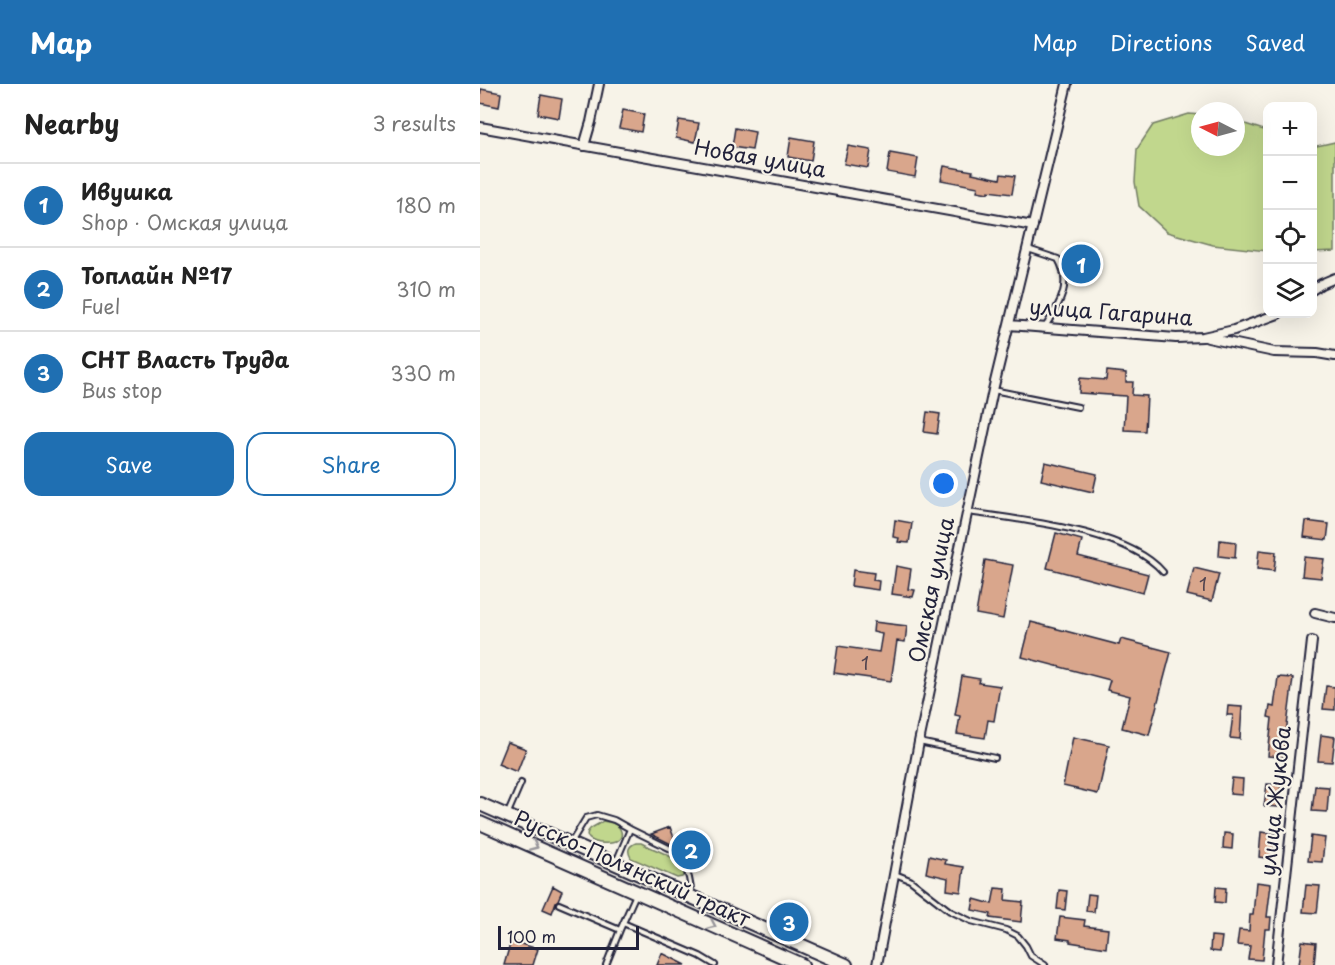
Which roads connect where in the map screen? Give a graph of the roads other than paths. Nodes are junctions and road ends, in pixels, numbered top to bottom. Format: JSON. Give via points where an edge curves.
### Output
{"nodes":[{"id":1,"x":599,"y":84,"type":"edge"},
{"id":2,"x":1067,"y":84,"type":"edge"},
{"id":3,"x":480,"y":127,"type":"edge"},
{"id":4,"x":584,"y":146,"type":"junction"},
{"id":5,"x":1033,"y":226,"type":"junction"},
{"id":6,"x":1028,"y":248,"type":"junction"},
{"id":7,"x":1335,"y":278,"type":"edge"},
{"id":8,"x":1317,"y":287,"type":"edge"},
{"id":9,"x":1267,"y":318,"type":"edge"},
{"id":10,"x":1009,"y":325,"type":"junction"},
{"id":11,"x":1045,"y":327,"type":"junction"},
{"id":12,"x":1203,"y":337,"type":"junction"},
{"id":13,"x":1335,"y":356,"type":"edge"},
{"id":14,"x":993,"y":390,"type":"junction"},
{"id":15,"x":1078,"y":407,"type":"dead end"},
{"id":16,"x":967,"y":511,"type":"junction"},
{"id":17,"x":1163,"y":572,"type":"dead end"},
{"id":18,"x":1316,"y":613,"type":"dead end"},
{"id":19,"x":1335,"y":618,"type":"edge"},
{"id":20,"x":1312,"y":640,"type":"dead end"},
{"id":21,"x":918,"y":742,"type":"junction"},
{"id":22,"x":995,"y":758,"type":"dead end"},
{"id":23,"x":521,"y":783,"type":"dead end"},
{"id":24,"x":480,"y":804,"type":"edge"},
{"id":25,"x":507,"y":815,"type":"junction"},
{"id":26,"x":480,"y":823,"type":"edge"},
{"id":27,"x":630,"y":829,"type":"junction"},
{"id":28,"x":571,"y":843,"type":"junction"},
{"id":29,"x":615,"y":864,"type":"junction"},
{"id":30,"x":894,"y":873,"type":"junction"},
{"id":31,"x":637,"y":892,"type":"junction"},
{"id":32,"x":692,"y":897,"type":"junction"},
{"id":33,"x":559,"y":904,"type":"dead end"},
{"id":34,"x":622,"y":923,"type":"junction"},
{"id":35,"x":620,"y":930,"type":"junction"},
{"id":36,"x":606,"y":965,"type":"edge"},
{"id":37,"x":715,"y":965,"type":"edge"},
{"id":38,"x":802,"y":965,"type":"edge"},
{"id":39,"x":846,"y":965,"type":"edge"},
{"id":40,"x":877,"y":965,"type":"edge"},
{"id":41,"x":1044,"y":965,"type":"edge"},
{"id":42,"x":1276,"y":965,"type":"edge"}],
"edges":[{"from":1,"to":4,"type":"street"},
{"from":2,"to":5,"type":"street","name":"Омская улица"},
{"from":3,"to":4,"type":"street","name":"Новая улица"},
{"from":4,"to":5,"type":"street","name":"Новая улица"},
{"from":5,"to":6,"type":"street","name":"Омская улица"},
{"from":6,"to":10,"type":"street","name":"Омская улица"},
{"from":6,"to":11,"type":"lane","via":[[1058,259],[1064,269],[1060,303]]},
{"from":7,"to":8,"type":"street"},
{"from":9,"to":12,"type":"street","name":"улица Гагарина"},
{"from":10,"to":11,"type":"street","name":"улица Гагарина"},
{"from":10,"to":14,"type":"street","name":"Омская улица"},
{"from":11,"to":12,"type":"street","name":"улица Гагарина"},
{"from":12,"to":13,"type":"street","via":[[1274,352]]},
{"from":14,"to":15,"type":"lane"},
{"from":14,"to":16,"type":"street","name":"Омская улица"},
{"from":16,"to":17,"type":"lane","via":[[1098,536],[1135,549]]},
{"from":16,"to":21,"type":"street","name":"Омская улица"},
{"from":18,"to":19,"type":"street"},
{"from":20,"to":42,"type":"street","name":"улица Жукова"},
{"from":21,"to":22,"type":"lane"},
{"from":21,"to":30,"type":"street","name":"Омская улица"},
{"from":23,"to":25,"type":"lane"},
{"from":24,"to":25,"type":"main road","name":"Русско-Полянский тракт"},
{"from":25,"to":28,"type":"main road","name":"Русско-Полянский тракт"},
{"from":26,"to":31,"type":"main road","name":"Русско-Полянский тракт","one_way":true},
{"from":27,"to":28,"type":"lane","via":[[597,815],[586,818]]},
{"from":27,"to":29,"type":"lane"},
{"from":27,"to":32,"type":"lane","via":[[681,854]]},
{"from":28,"to":29,"type":"main road","name":"Русско-Полянский тракт"},
{"from":29,"to":32,"type":"main road","name":"Русско-Полянский тракт"},
{"from":30,"to":40,"type":"street","name":"Омская улица"},
{"from":30,"to":41,"type":"lane","via":[[964,918],[1018,936],[1031,956]]},
{"from":31,"to":34,"type":"lane"},
{"from":31,"to":38,"type":"main road","name":"Русско-Полянский тракт","one_way":true},
{"from":32,"to":39,"type":"main road","name":"Русско-Полянский тракт"},
{"from":33,"to":35,"type":"lane"},
{"from":34,"to":35,"type":"lane"},
{"from":34,"to":37,"type":"lane"},
{"from":35,"to":36,"type":"lane"}]}
